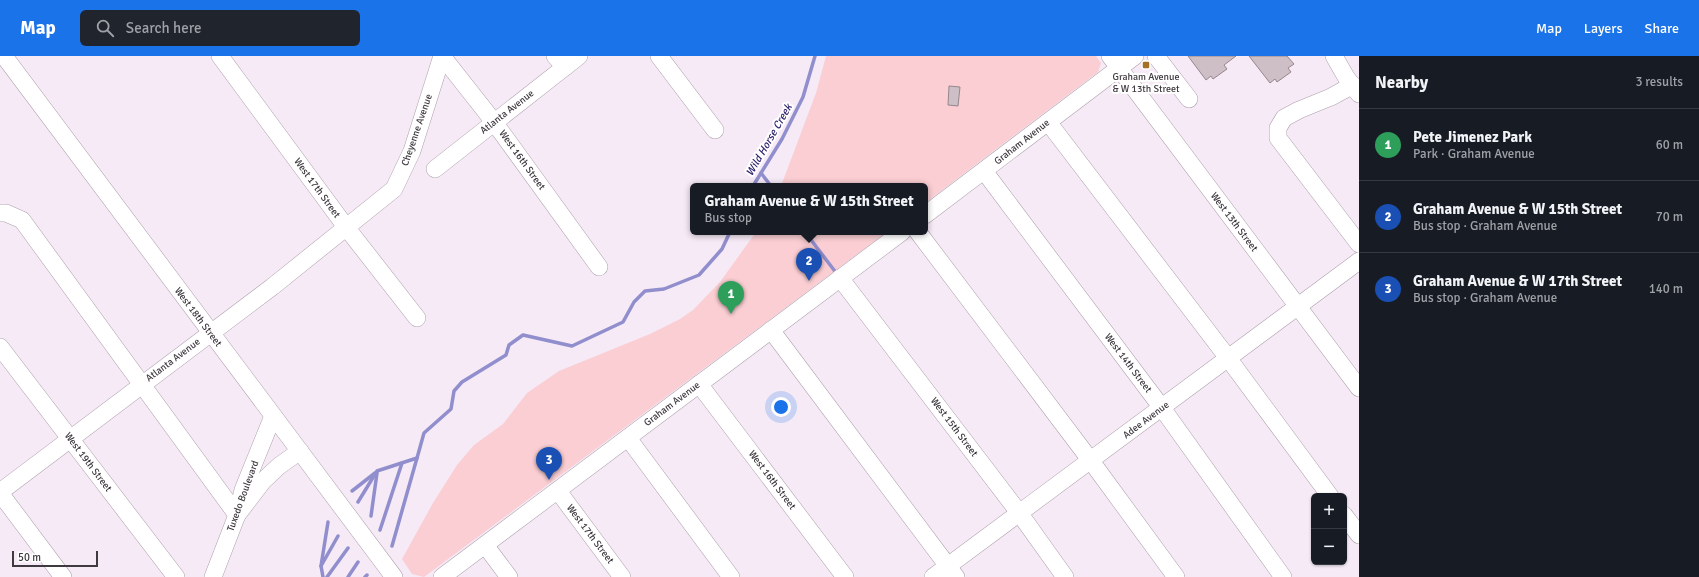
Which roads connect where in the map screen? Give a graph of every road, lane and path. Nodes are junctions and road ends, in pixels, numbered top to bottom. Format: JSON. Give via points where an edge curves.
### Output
{"nodes":[{"id":1,"x":4,"y":56,"type":"edge"},
{"id":2,"x":220,"y":56,"type":"edge"},
{"id":3,"x":442,"y":56,"type":"edge"},
{"id":4,"x":579,"y":56,"type":"edge"},
{"id":5,"x":659,"y":56,"type":"edge"},
{"id":6,"x":1135,"y":56,"type":"edge"},
{"id":7,"x":1156,"y":56,"type":"edge"},
{"id":8,"x":1334,"y":56,"type":"edge"},
{"id":9,"x":560,"y":62,"type":"edge"},
{"id":10,"x":1114,"y":62,"type":"edge"},
{"id":11,"x":1357,"y":91,"type":"edge"},
{"id":12,"x":1189,"y":99,"type":"dead end"},
{"id":13,"x":494,"y":122,"type":"junction"},
{"id":14,"x":1048,"y":122,"type":"junction"},
{"id":15,"x":715,"y":130,"type":"dead end"},
{"id":16,"x":435,"y":169,"type":"dead end"},
{"id":17,"x":984,"y":171,"type":"junction"},
{"id":18,"x":0,"y":213,"type":"edge"},
{"id":19,"x":928,"y":213,"type":"edge"},
{"id":20,"x":346,"y":227,"type":"junction"},
{"id":21,"x":898,"y":235,"type":"edge"},
{"id":22,"x":920,"y":235,"type":"edge"},
{"id":23,"x":1359,"y":244,"type":"edge"},
{"id":24,"x":1359,"y":262,"type":"edge"},
{"id":25,"x":599,"y":267,"type":"dead end"},
{"id":26,"x":840,"y":278,"type":"junction"},
{"id":27,"x":1297,"y":306,"type":"junction"},
{"id":28,"x":417,"y":318,"type":"dead end"},
{"id":29,"x":771,"y":330,"type":"junction"},
{"id":30,"x":210,"y":333,"type":"junction"},
{"id":31,"x":0,"y":347,"type":"edge"},
{"id":32,"x":1228,"y":358,"type":"junction"},
{"id":33,"x":142,"y":384,"type":"junction"},
{"id":34,"x":699,"y":384,"type":"junction"},
{"id":35,"x":1359,"y":388,"type":"edge"},
{"id":36,"x":1162,"y":408,"type":"junction"},
{"id":37,"x":273,"y":416,"type":"junction"},
{"id":38,"x":70,"y":438,"type":"junction"},
{"id":39,"x":628,"y":438,"type":"junction"},
{"id":40,"x":300,"y":451,"type":"junction"},
{"id":41,"x":1091,"y":461,"type":"junction"},
{"id":42,"x":558,"y":491,"type":"junction"},
{"id":43,"x":0,"y":493,"type":"edge"},
{"id":44,"x":1328,"y":493,"type":"edge"},
{"id":45,"x":1020,"y":514,"type":"junction"},
{"id":46,"x":237,"y":515,"type":"junction"},
{"id":47,"x":1347,"y":519,"type":"edge"},
{"id":48,"x":1359,"y":535,"type":"edge"},
{"id":49,"x":485,"y":545,"type":"junction"},
{"id":50,"x":952,"y":571,"type":"edge"},
{"id":51,"x":63,"y":577,"type":"edge"},
{"id":52,"x":176,"y":577,"type":"edge"},
{"id":53,"x":213,"y":577,"type":"edge"},
{"id":54,"x":394,"y":577,"type":"edge"},
{"id":55,"x":442,"y":577,"type":"edge"},
{"id":56,"x":509,"y":577,"type":"edge"},
{"id":57,"x":622,"y":577,"type":"edge"},
{"id":58,"x":731,"y":577,"type":"edge"},
{"id":59,"x":845,"y":577,"type":"edge"},
{"id":60,"x":933,"y":577,"type":"edge"},
{"id":61,"x":1065,"y":577,"type":"edge"},
{"id":62,"x":1176,"y":577,"type":"edge"},
{"id":63,"x":1283,"y":577,"type":"edge"}],
"edges":[{"from":1,"to":30,"type":"street","name":"West 18th Street"},
{"from":2,"to":20,"type":"street","name":"West 17th Street"},
{"from":3,"to":13,"type":"street","name":"West 16th Street"},
{"from":3,"to":20,"type":"street","name":"Cheyenne Avenue","via":[[412,152],[394,189]]},
{"from":4,"to":9,"type":"street","name":"Atlanta Avenue"},
{"from":5,"to":15,"type":"street"},
{"from":6,"to":10,"type":"street","name":"Graham Avenue"},
{"from":7,"to":12,"type":"street"},
{"from":8,"to":11,"type":"street"},
{"from":9,"to":13,"type":"street","name":"Atlanta Avenue"},
{"from":10,"to":14,"type":"street","name":"Graham Avenue"},
{"from":10,"to":27,"type":"street","name":"West 13th Street"},
{"from":11,"to":23,"type":"street","via":[[1331,97],[1284,118],[1278,128],[1278,138]]},
{"from":13,"to":16,"type":"street","name":"Atlanta Avenue"},
{"from":13,"to":25,"type":"street","name":"West 16th Street"},
{"from":14,"to":17,"type":"street","name":"Graham Avenue"},
{"from":14,"to":32,"type":"street"},
{"from":17,"to":19,"type":"street","name":"Graham Avenue"},
{"from":17,"to":36,"type":"street","name":"West 14th Street"},
{"from":18,"to":33,"type":"street","via":[[22,220]]},
{"from":20,"to":28,"type":"street","name":"West 17th Street"},
{"from":20,"to":30,"type":"street","name":"Atlanta Avenue"},
{"from":21,"to":26,"type":"street","name":"Graham Avenue"},
{"from":22,"to":41,"type":"street"},
{"from":24,"to":27,"type":"street","name":"Adee Avenue"},
{"from":26,"to":29,"type":"street","name":"Graham Avenue"},
{"from":26,"to":45,"type":"street","name":"West 15th Street"},
{"from":27,"to":32,"type":"street","name":"Adee Avenue"},
{"from":27,"to":35,"type":"street","name":"West 13th Street"},
{"from":29,"to":34,"type":"street","name":"Graham Avenue"},
{"from":29,"to":50,"type":"street"},
{"from":30,"to":33,"type":"street","name":"Atlanta Avenue"},
{"from":30,"to":37,"type":"street","name":"West 18th Street"},
{"from":31,"to":38,"type":"street","name":"West 19th Street"},
{"from":32,"to":36,"type":"street","name":"Adee Avenue"},
{"from":32,"to":44,"type":"street"},
{"from":33,"to":38,"type":"street","name":"Atlanta Avenue"},
{"from":33,"to":46,"type":"street"},
{"from":34,"to":39,"type":"street","name":"Graham Avenue"},
{"from":34,"to":59,"type":"street","name":"West 16th Street"},
{"from":36,"to":41,"type":"street","name":"Adee Avenue"},
{"from":36,"to":63,"type":"street","name":"West 14th Street"},
{"from":37,"to":40,"type":"street","name":"West 18th Street"},
{"from":37,"to":46,"type":"street","name":"Tuxedo Boulevard"},
{"from":38,"to":43,"type":"street","name":"Atlanta Avenue"},
{"from":38,"to":52,"type":"street","name":"West 19th Street"},
{"from":39,"to":42,"type":"street","name":"Graham Avenue"},
{"from":39,"to":58,"type":"street"},
{"from":40,"to":46,"type":"street","via":[[263,480]]},
{"from":40,"to":54,"type":"street","name":"West 18th Street"},
{"from":41,"to":45,"type":"street","name":"Adee Avenue"},
{"from":41,"to":62,"type":"street"},
{"from":42,"to":49,"type":"street","name":"Graham Avenue"},
{"from":42,"to":57,"type":"street","name":"West 17th Street"},
{"from":43,"to":51,"type":"street"},
{"from":45,"to":50,"type":"street","name":"Adee Avenue"},
{"from":45,"to":61,"type":"street","name":"West 15th Street"},
{"from":46,"to":53,"type":"street","name":"Tuxedo Boulevard"},
{"from":47,"to":48,"type":"street"},
{"from":49,"to":55,"type":"street","name":"Graham Avenue"},
{"from":49,"to":56,"type":"street"},
{"from":50,"to":60,"type":"street","name":"Adee Avenue"}]}
